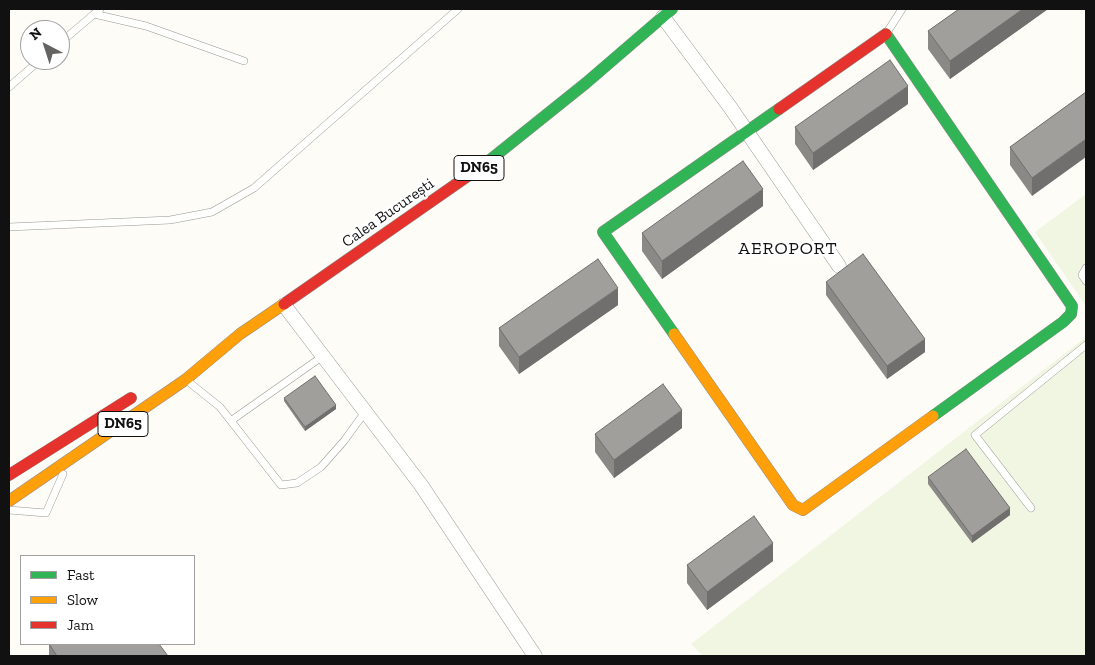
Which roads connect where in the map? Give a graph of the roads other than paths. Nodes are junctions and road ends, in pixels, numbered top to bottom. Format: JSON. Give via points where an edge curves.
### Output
{"nodes":[{"id":1,"x":458,"y":9,"type":"edge"},
{"id":2,"x":902,"y":9,"type":"edge"},
{"id":3,"x":97,"y":11,"type":"edge"},
{"id":4,"x":668,"y":13,"type":"edge"},
{"id":5,"x":70,"y":34,"type":"edge"},
{"id":6,"x":886,"y":34,"type":"junction"},
{"id":7,"x":244,"y":61,"type":"dead end"},
{"id":8,"x":29,"y":70,"type":"edge"},
{"id":9,"x":9,"y":87,"type":"edge"},
{"id":10,"x":746,"y":133,"type":"junction"},
{"id":11,"x":9,"y":227,"type":"edge"},
{"id":12,"x":839,"y":266,"type":"dead end"},
{"id":13,"x":1086,"y":268,"type":"edge"},
{"id":14,"x":1086,"y":281,"type":"edge"},
{"id":15,"x":284,"y":304,"type":"junction"},
{"id":16,"x":232,"y":340,"type":"junction"},
{"id":17,"x":1086,"y":345,"type":"edge"},
{"id":18,"x":324,"y":355,"type":"junction"},
{"id":19,"x":184,"y":365,"type":"dead end"},
{"id":20,"x":185,"y":380,"type":"junction"},
{"id":21,"x":144,"y":390,"type":"dead end"},
{"id":22,"x":365,"y":412,"type":"junction"},
{"id":23,"x":232,"y":420,"type":"junction"},
{"id":24,"x":82,"y":429,"type":"junction"},
{"id":25,"x":9,"y":462,"type":"edge"},
{"id":26,"x":68,"y":462,"type":"junction"},
{"id":27,"x":9,"y":475,"type":"edge"},
{"id":28,"x":9,"y":501,"type":"edge"},
{"id":29,"x":1031,"y":508,"type":"dead end"},
{"id":30,"x":9,"y":510,"type":"edge"},
{"id":31,"x":535,"y":656,"type":"edge"}],
"edges":[{"from":1,"to":11,"type":"lane","via":[[254,188],[212,212],[170,220]]},
{"from":2,"to":6,"type":"lane"},
{"from":3,"to":5,"type":"lane"},
{"from":3,"to":7,"type":"lane"},
{"from":4,"to":10,"type":"street"},
{"from":4,"to":15,"type":"main road","name":"Calea București","number":"DN65","via":[[489,161]]},
{"from":6,"to":10,"type":"main road"},
{"from":6,"to":10,"type":"main road","via":[[1068,299],[1072,306],[1071,314],[803,510],[793,505],[603,232]]},
{"from":8,"to":9,"type":"lane"},
{"from":10,"to":12,"type":"street"},
{"from":13,"to":14,"type":"lane","via":[[1082,275]]},
{"from":15,"to":16,"type":"main road","name":"Calea București","number":"DN65"},
{"from":15,"to":18,"type":"street"},
{"from":16,"to":19,"type":"main road","name":"Calea București","number":"DN65"},
{"from":16,"to":20,"type":"main road","name":"Calea București","number":"DN65"},
{"from":17,"to":29,"type":"lane","via":[[975,435]]},
{"from":18,"to":22,"type":"street"},
{"from":18,"to":23,"type":"lane"},
{"from":20,"to":23,"type":"lane"},
{"from":20,"to":26,"type":"main road","name":"Calea București","number":"DN65"},
{"from":21,"to":24,"type":"main road","number":"DN65"},
{"from":22,"to":23,"type":"lane","via":[[321,467],[296,483],[280,485]]},
{"from":22,"to":31,"type":"street","via":[[421,485]]},
{"from":24,"to":25,"type":"main road","number":"DN65"},
{"from":24,"to":27,"type":"main road","number":"DN65"},
{"from":26,"to":28,"type":"main road","name":"Calea București","number":"DN65"},
{"from":26,"to":30,"type":"lane","via":[[46,513]]}]}
